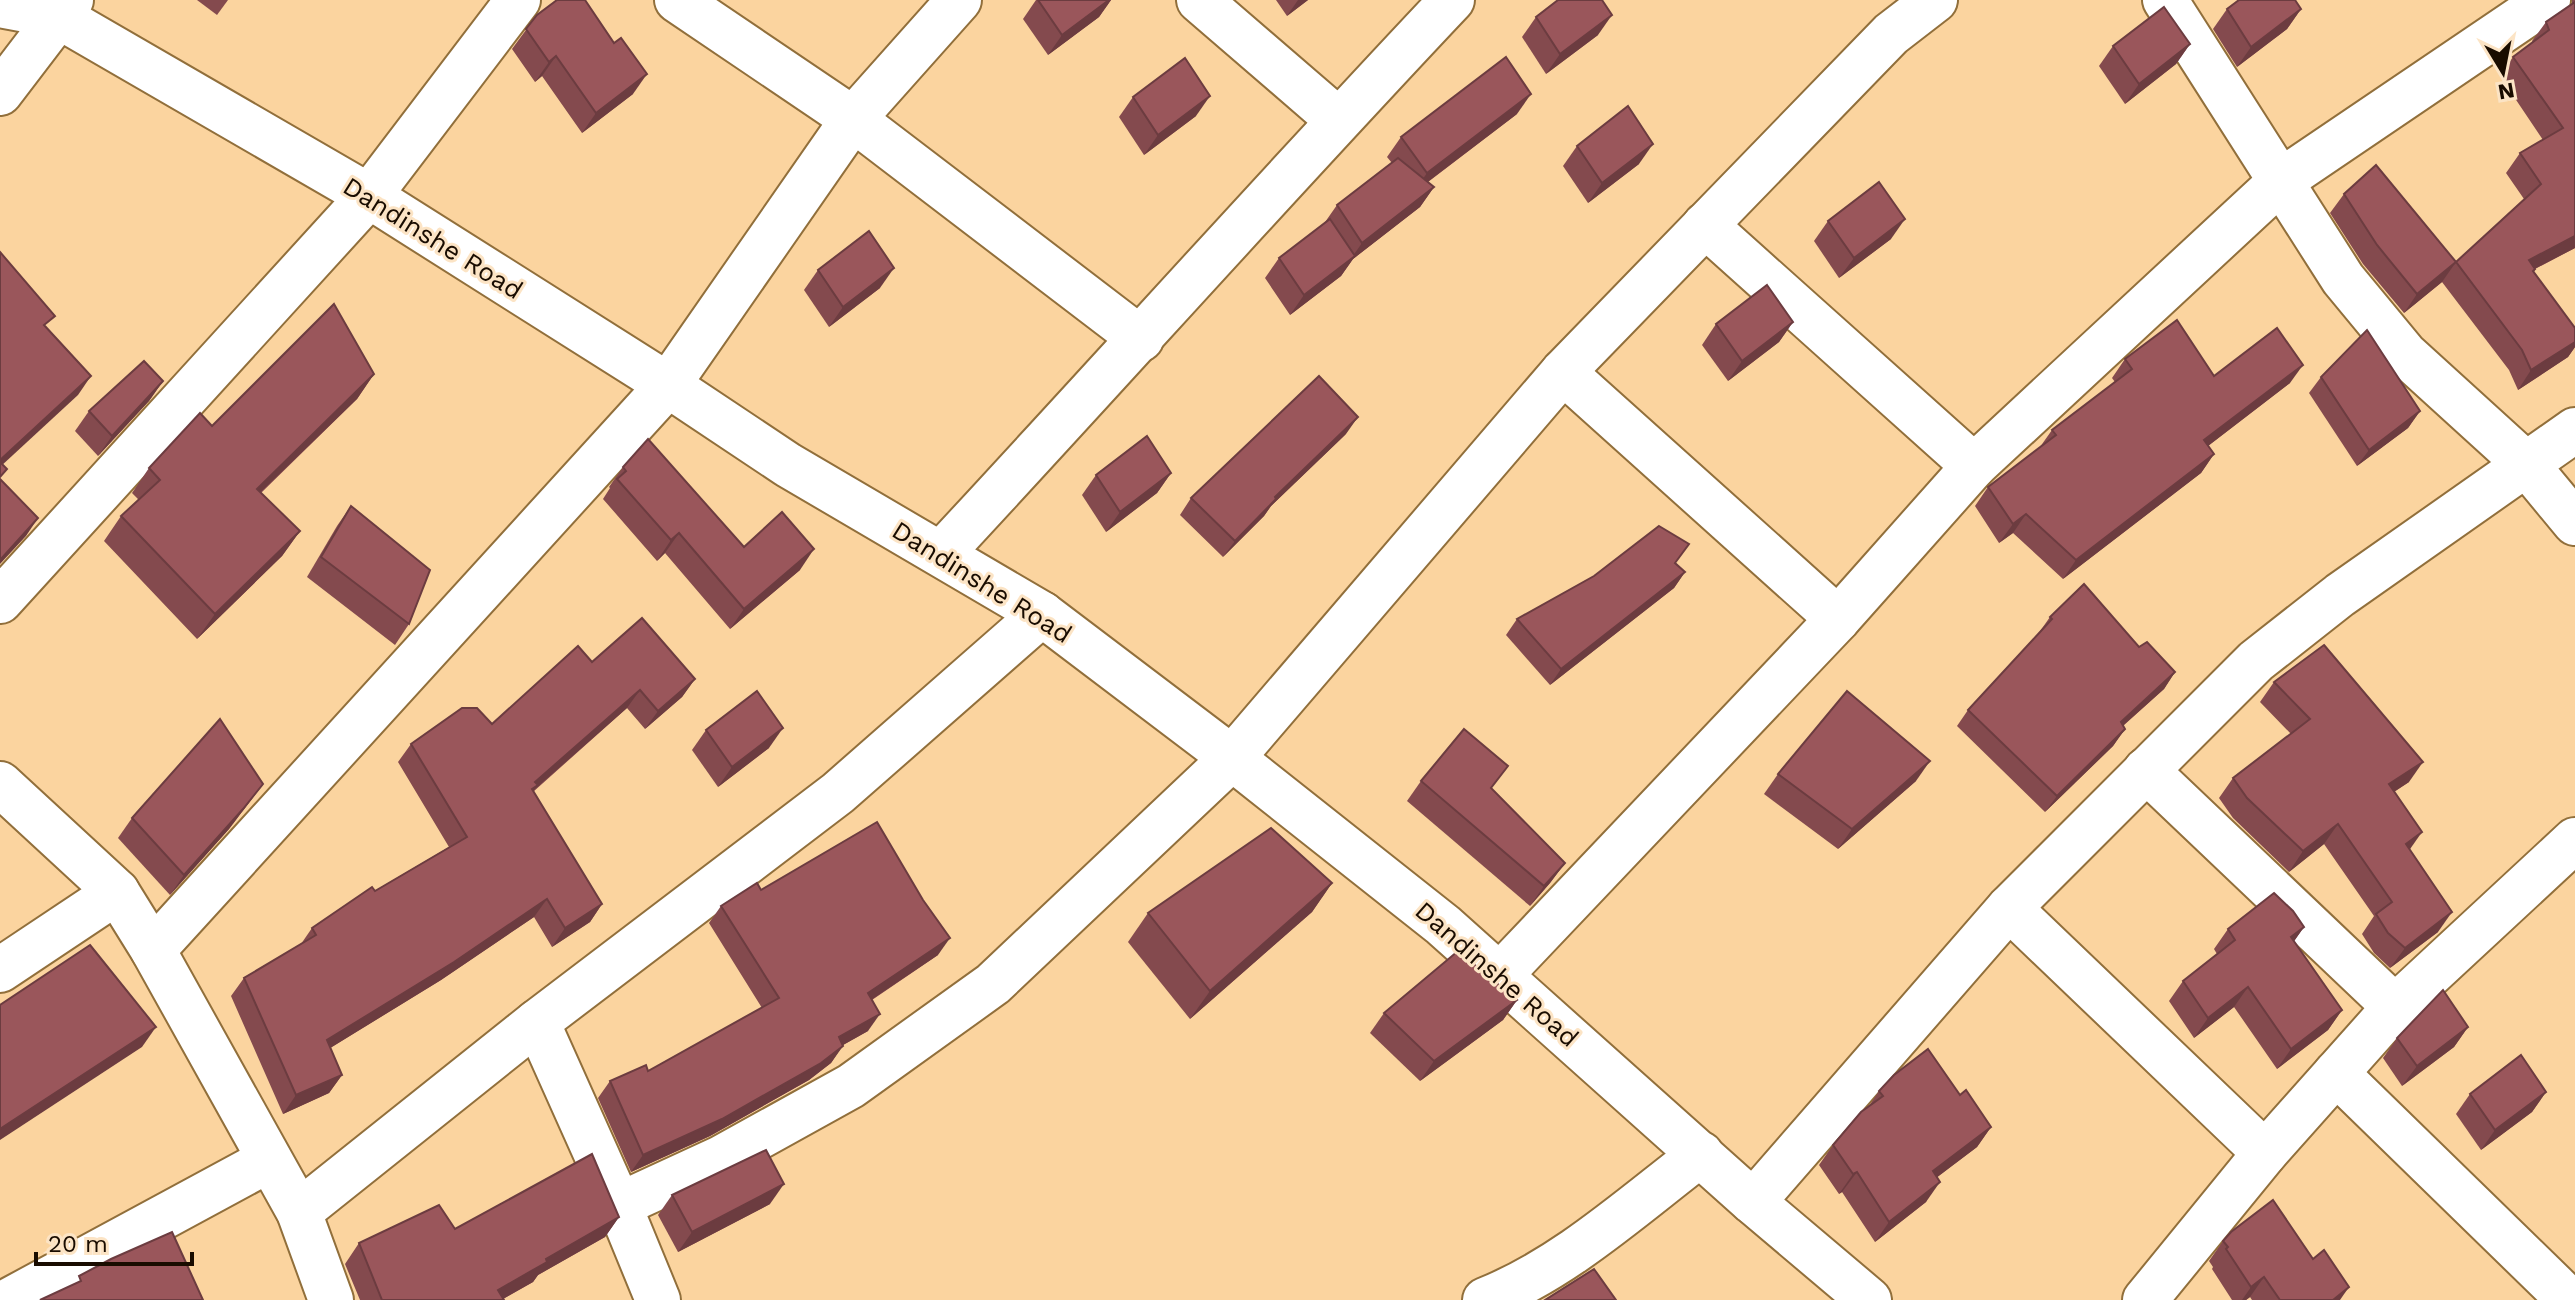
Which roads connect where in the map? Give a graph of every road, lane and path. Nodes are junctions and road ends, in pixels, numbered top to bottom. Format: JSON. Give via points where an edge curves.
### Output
{"nodes":[{"id":1,"x":518,"y":0,"type":"edge"},
{"id":2,"x":677,"y":0,"type":"edge"},
{"id":3,"x":959,"y":0,"type":"edge"},
{"id":4,"x":1199,"y":0,"type":"edge"},
{"id":5,"x":1452,"y":0,"type":"edge"},
{"id":6,"x":1935,"y":0,"type":"edge"},
{"id":7,"x":2165,"y":0,"type":"edge"},
{"id":8,"x":2548,"y":0,"type":"edge"},
{"id":9,"x":0,"y":5,"type":"edge"},
{"id":10,"x":65,"y":8,"type":"edge"},
{"id":11,"x":0,"y":93,"type":"edge"},
{"id":12,"x":853,"y":119,"type":"junction"},
{"id":13,"x":1338,"y":120,"type":"junction"},
{"id":14,"x":2282,"y":180,"type":"junction"},
{"id":15,"x":369,"y":196,"type":"junction"},
{"id":16,"x":1705,"y":225,"type":"junction"},
{"id":17,"x":1141,"y":339,"type":"junction"},
{"id":18,"x":1563,"y":372,"type":"junction"},
{"id":19,"x":668,"y":385,"type":"junction"},
{"id":20,"x":2575,"y":430,"type":"edge"},
{"id":21,"x":2527,"y":465,"type":"junction"},
{"id":22,"x":1974,"y":466,"type":"junction"},
{"id":23,"x":2575,"y":523,"type":"edge"},
{"id":24,"x":941,"y":554,"type":"junction"},
{"id":25,"x":0,"y":601,"type":"edge"},
{"id":26,"x":1042,"y":614,"type":"junction"},
{"id":27,"x":1838,"y":619,"type":"junction"},
{"id":28,"x":1232,"y":758,"type":"junction"},
{"id":29,"x":2146,"y":770,"type":"junction"},
{"id":30,"x":0,"y":784,"type":"edge"},
{"id":31,"x":2575,"y":840,"type":"edge"},
{"id":32,"x":117,"y":892,"type":"junction"},
{"id":33,"x":2009,"y":908,"type":"junction"},
{"id":34,"x":153,"y":950,"type":"junction"},
{"id":35,"x":0,"y":970,"type":"edge"},
{"id":36,"x":1500,"y":975,"type":"junction"},
{"id":37,"x":2395,"y":1007,"type":"junction"},
{"id":38,"x":537,"y":1022,"type":"junction"},
{"id":39,"x":2336,"y":1073,"type":"junction"},
{"id":40,"x":2265,"y":1153,"type":"junction"},
{"id":41,"x":1701,"y":1154,"type":"junction"},
{"id":42,"x":269,"y":1160,"type":"junction"},
{"id":43,"x":1753,"y":1202,"type":"junction"},
{"id":44,"x":619,"y":1205,"type":"junction"},
{"id":45,"x":299,"y":1212,"type":"junction"},
{"id":46,"x":27,"y":1296,"type":"edge"},
{"id":47,"x":331,"y":1300,"type":"edge"},
{"id":48,"x":658,"y":1300,"type":"edge"},
{"id":49,"x":1485,"y":1300,"type":"edge"},
{"id":50,"x":1869,"y":1300,"type":"edge"},
{"id":51,"x":2145,"y":1300,"type":"edge"},
{"id":52,"x":2569,"y":1300,"type":"edge"}],
"edges":[{"from":1,"to":15,"type":"street"},
{"from":2,"to":12,"type":"street"},
{"from":3,"to":12,"type":"street"},
{"from":4,"to":13,"type":"street"},
{"from":5,"to":13,"type":"street"},
{"from":6,"to":16,"type":"street","via":[[1891,34]]},
{"from":7,"to":14,"type":"street"},
{"from":8,"to":14,"type":"street"},
{"from":9,"to":10,"type":"street","name":"Dandinshe Road"},
{"from":10,"to":11,"type":"street"},
{"from":10,"to":15,"type":"street","name":"Dandinshe Road"},
{"from":12,"to":17,"type":"street"},
{"from":12,"to":19,"type":"street"},
{"from":13,"to":17,"type":"street"},
{"from":14,"to":21,"type":"street","via":[[2343,279],[2405,354]]},
{"from":14,"to":22,"type":"street"},
{"from":15,"to":19,"type":"street","name":"Dandinshe Road"},
{"from":15,"to":25,"type":"street"},
{"from":16,"to":18,"type":"street"},
{"from":16,"to":22,"type":"street"},
{"from":17,"to":24,"type":"street"},
{"from":18,"to":27,"type":"street"},
{"from":18,"to":28,"type":"street"},
{"from":19,"to":24,"type":"street","name":"Dandinshe Road","via":[[788,465]]},
{"from":19,"to":34,"type":"street"},
{"from":20,"to":21,"type":"street"},
{"from":21,"to":23,"type":"street"},
{"from":21,"to":29,"type":"street","via":[[2340,595],[2256,661]]},
{"from":22,"to":27,"type":"street"},
{"from":24,"to":26,"type":"street","name":"Dandinshe Road"},
{"from":26,"to":28,"type":"street","name":"Dandinshe Road"},
{"from":26,"to":38,"type":"street","via":[[838,793]]},
{"from":27,"to":36,"type":"street"},
{"from":28,"to":36,"type":"street","name":"Dandinshe Road"},
{"from":28,"to":44,"type":"street","via":[[993,984],[851,1086],[721,1158]]},
{"from":29,"to":33,"type":"street"},
{"from":29,"to":37,"type":"street"},
{"from":30,"to":32,"type":"street"},
{"from":31,"to":37,"type":"street"},
{"from":32,"to":34,"type":"street"},
{"from":32,"to":35,"type":"street"},
{"from":33,"to":40,"type":"street"},
{"from":33,"to":43,"type":"street"},
{"from":34,"to":42,"type":"street"},
{"from":36,"to":41,"type":"street","name":"Dandinshe Road"},
{"from":37,"to":39,"type":"street"},
{"from":38,"to":44,"type":"street"},
{"from":38,"to":45,"type":"street"},
{"from":39,"to":40,"type":"street"},
{"from":39,"to":52,"type":"street"},
{"from":40,"to":51,"type":"street"},
{"from":41,"to":43,"type":"street","name":"Dandinshe Road"},
{"from":41,"to":49,"type":"street","via":[[1564,1258],[1518,1287]]},
{"from":42,"to":45,"type":"street"},
{"from":42,"to":46,"type":"street"},
{"from":43,"to":50,"type":"street","name":"Dandinshe Road"},
{"from":44,"to":48,"type":"street"},
{"from":45,"to":47,"type":"street"}]}
